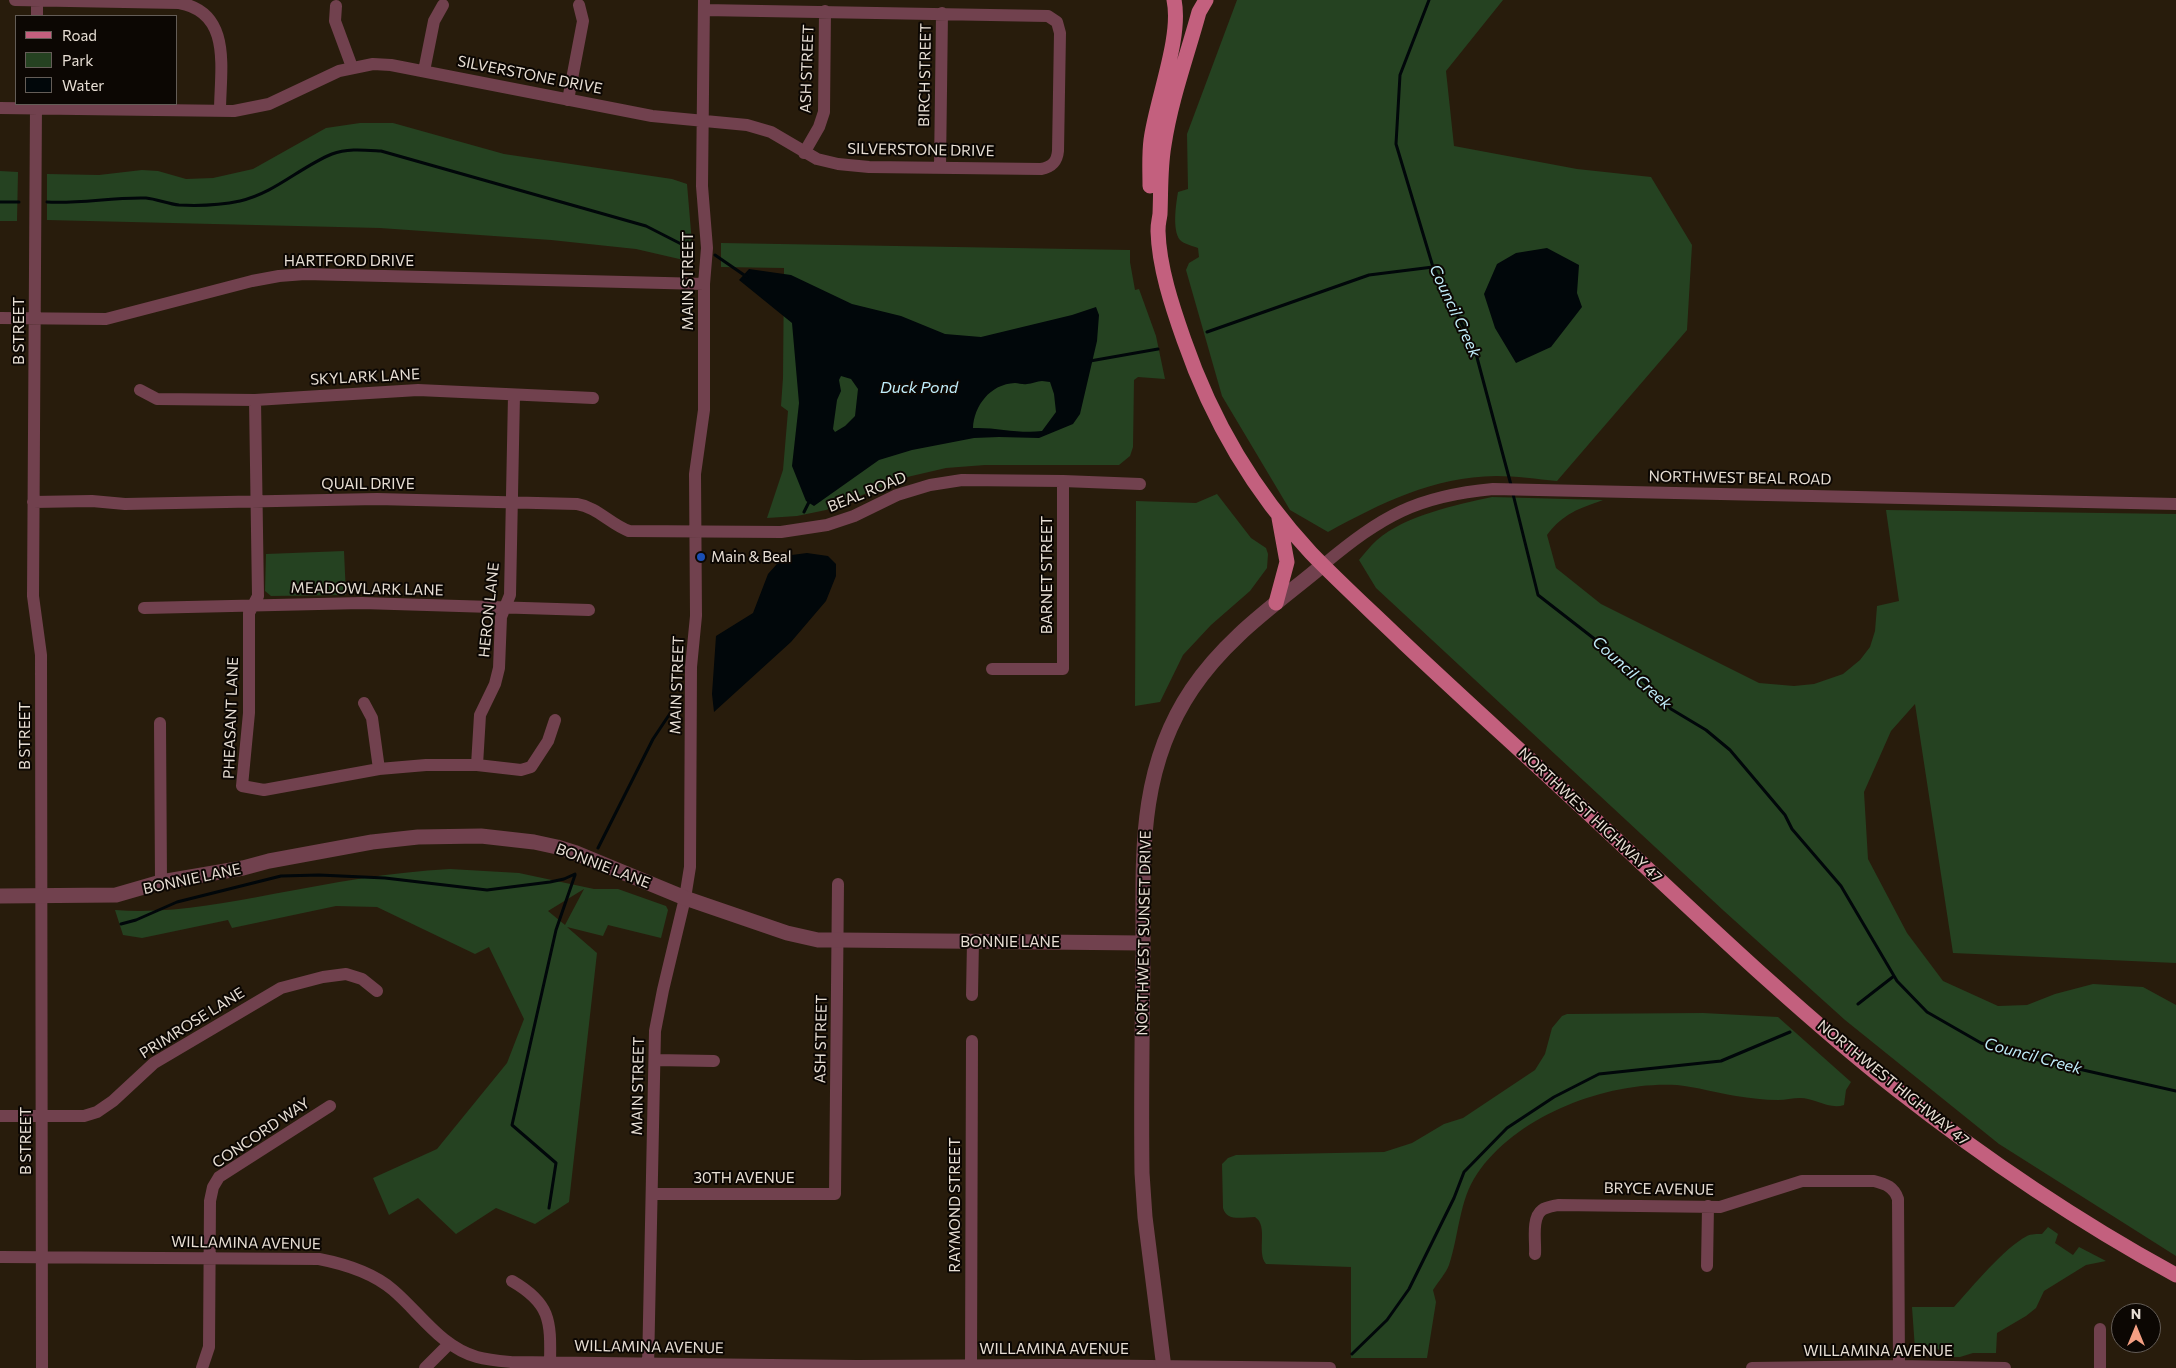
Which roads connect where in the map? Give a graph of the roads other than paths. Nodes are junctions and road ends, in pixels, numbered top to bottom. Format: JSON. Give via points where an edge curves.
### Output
{"nodes":[{"id":1,"x":15,"y":0,"type":"edge"},
{"id":2,"x":37,"y":0,"type":"edge"},
{"id":3,"x":1174,"y":0,"type":"edge"},
{"id":4,"x":1206,"y":0,"type":"edge"},
{"id":5,"x":444,"y":5,"type":"dead end"},
{"id":6,"x":579,"y":5,"type":"dead end"},
{"id":7,"x":704,"y":5,"type":"edge"},
{"id":8,"x":336,"y":6,"type":"dead end"},
{"id":9,"x":825,"y":12,"type":"junction"},
{"id":10,"x":942,"y":13,"type":"junction"},
{"id":11,"x":37,"y":15,"type":"edge"},
{"id":12,"x":352,"y":67,"type":"junction"},
{"id":13,"x":424,"y":71,"type":"junction"},
{"id":14,"x":568,"y":100,"type":"junction"},
{"id":15,"x":36,"y":106,"type":"edge"},
{"id":16,"x":0,"y":108,"type":"edge"},
{"id":17,"x":220,"y":111,"type":"junction"},
{"id":18,"x":703,"y":121,"type":"junction"},
{"id":19,"x":804,"y":153,"type":"junction"},
{"id":20,"x":940,"y":168,"type":"junction"},
{"id":21,"x":1158,"y":228,"type":"junction"},
{"id":22,"x":704,"y":284,"type":"junction"},
{"id":23,"x":0,"y":318,"type":"edge"},
{"id":24,"x":36,"y":319,"type":"junction"},
{"id":25,"x":140,"y":390,"type":"dead end"},
{"id":26,"x":514,"y":395,"type":"junction"},
{"id":27,"x":593,"y":398,"type":"dead end"},
{"id":28,"x":255,"y":400,"type":"junction"},
{"id":29,"x":1063,"y":481,"type":"junction"},
{"id":30,"x":1140,"y":484,"type":"dead end"},
{"id":31,"x":256,"y":501,"type":"junction"},
{"id":32,"x":33,"y":502,"type":"junction"},
{"id":33,"x":512,"y":504,"type":"junction"},
{"id":34,"x":2176,"y":504,"type":"edge"},
{"id":35,"x":1278,"y":514,"type":"junction"},
{"id":36,"x":696,"y":533,"type":"junction"},
{"id":37,"x":1323,"y":565,"type":"junction"},
{"id":38,"x":1276,"y":603,"type":"junction"},
{"id":39,"x":254,"y":604,"type":"junction"},
{"id":40,"x":505,"y":607,"type":"junction"},
{"id":41,"x":144,"y":608,"type":"dead end"},
{"id":42,"x":589,"y":610,"type":"dead end"},
{"id":43,"x":992,"y":669,"type":"dead end"},
{"id":44,"x":364,"y":703,"type":"dead end"},
{"id":45,"x":555,"y":720,"type":"dead end"},
{"id":46,"x":160,"y":723,"type":"dead end"},
{"id":47,"x":477,"y":765,"type":"junction"},
{"id":48,"x":379,"y":769,"type":"junction"},
{"id":49,"x":160,"y":882,"type":"junction"},
{"id":50,"x":838,"y":884,"type":"dead end"},
{"id":51,"x":0,"y":896,"type":"edge"},
{"id":52,"x":42,"y":896,"type":"junction"},
{"id":53,"x":685,"y":898,"type":"junction"},
{"id":54,"x":839,"y":940,"type":"junction"},
{"id":55,"x":973,"y":942,"type":"junction"},
{"id":56,"x":1143,"y":943,"type":"junction"},
{"id":57,"x":376,"y":991,"type":"dead end"},
{"id":58,"x":972,"y":995,"type":"dead end"},
{"id":59,"x":972,"y":1041,"type":"dead end"},
{"id":60,"x":655,"y":1060,"type":"junction"},
{"id":61,"x":714,"y":1062,"type":"dead end"},
{"id":62,"x":330,"y":1106,"type":"dead end"},
{"id":63,"x":0,"y":1116,"type":"edge"},
{"id":64,"x":43,"y":1116,"type":"junction"},
{"id":65,"x":652,"y":1194,"type":"junction"},
{"id":66,"x":835,"y":1194,"type":"joint"},
{"id":67,"x":1708,"y":1206,"type":"junction"},
{"id":68,"x":1535,"y":1254,"type":"dead end"},
{"id":69,"x":0,"y":1257,"type":"edge"},
{"id":70,"x":43,"y":1257,"type":"junction"},
{"id":71,"x":210,"y":1259,"type":"junction"},
{"id":72,"x":1707,"y":1266,"type":"dead end"},
{"id":73,"x":2176,"y":1275,"type":"edge"},
{"id":74,"x":512,"y":1281,"type":"dead end"},
{"id":75,"x":2100,"y":1329,"type":"dead end"},
{"id":76,"x":449,"y":1344,"type":"junction"},
{"id":77,"x":550,"y":1362,"type":"junction"},
{"id":78,"x":648,"y":1366,"type":"edge"},
{"id":79,"x":1899,"y":1366,"type":"junction"},
{"id":80,"x":971,"y":1367,"type":"edge"},
{"id":81,"x":1164,"y":1367,"type":"edge"},
{"id":82,"x":42,"y":1368,"type":"edge"},
{"id":83,"x":202,"y":1368,"type":"edge"},
{"id":84,"x":425,"y":1368,"type":"edge"},
{"id":85,"x":1330,"y":1368,"type":"edge"},
{"id":86,"x":1752,"y":1368,"type":"edge"},
{"id":87,"x":2005,"y":1368,"type":"edge"},
{"id":88,"x":2100,"y":1368,"type":"edge"}],
"edges":[{"from":1,"to":2,"type":"street"},
{"from":2,"to":11,"type":"street"},
{"from":2,"to":17,"type":"street","via":[[179,2],[198,9],[212,23],[220,41]]},
{"from":3,"to":21,"type":"main road","name":"NORTHWEST HIGHWAY 47","via":[[1177,12],[1171,50],[1151,140],[1152,219]]},
{"from":4,"to":21,"type":"main road","name":"NORTHWEST HIGHWAY 47","via":[[1199,12],[1169,119],[1160,176]]},
{"from":5,"to":13,"type":"street","via":[[434,21]]},
{"from":6,"to":14,"type":"street","via":[[583,21]]},
{"from":7,"to":9,"type":"street"},
{"from":7,"to":18,"type":"street","name":"MAIN STREET"},
{"from":8,"to":12,"type":"street","via":[[334,21]]},
{"from":9,"to":10,"type":"street"},
{"from":9,"to":19,"type":"street","name":"ASH STREET","via":[[824,112]]},
{"from":10,"to":20,"type":"street","name":"BIRCH STREET"},
{"from":10,"to":20,"type":"street","name":"SILVERSTONE DRIVE","via":[[1044,14],[1055,20],[1060,33],[1058,151],[1053,164],[1042,169]]},
{"from":12,"to":13,"type":"street","name":"SILVERSTONE DRIVE","via":[[373,64]]},
{"from":12,"to":17,"type":"street","name":"SILVERSTONE DRIVE","via":[[326,75],[269,104],[246,110]]},
{"from":13,"to":14,"type":"street","name":"SILVERSTONE DRIVE"},
{"from":14,"to":18,"type":"street","name":"SILVERSTONE DRIVE","via":[[652,116]]},
{"from":15,"to":16,"type":"street","name":"SILVERSTONE DRIVE"},
{"from":15,"to":17,"type":"street","name":"SILVERSTONE DRIVE"},
{"from":15,"to":24,"type":"street","name":"B STREET"},
{"from":18,"to":19,"type":"street","name":"SILVERSTONE DRIVE","via":[[738,123],[766,130]]},
{"from":18,"to":22,"type":"street","name":"MAIN STREET","via":[[702,186],[707,248]]},
{"from":19,"to":20,"type":"street","name":"SILVERSTONE DRIVE","via":[[826,162],[851,166]]},
{"from":21,"to":35,"type":"main road","name":"NORTHWEST HIGHWAY 47","via":[[1175,312],[1200,383],[1236,453]]},
{"from":22,"to":24,"type":"street","name":"HARTFORD DRIVE","via":[[297,275],[252,281],[106,319]]},
{"from":22,"to":36,"type":"street","name":"MAIN STREET","via":[[704,410],[694,474]]},
{"from":23,"to":24,"type":"street","name":"HARTFORD DRIVE"},
{"from":24,"to":32,"type":"street","name":"B STREET"},
{"from":25,"to":28,"type":"street","name":"SKYLARK LANE","via":[[157,399]]},
{"from":26,"to":27,"type":"street","name":"SKYLARK LANE"},
{"from":26,"to":28,"type":"street","name":"SKYLARK LANE","via":[[418,390]]},
{"from":26,"to":33,"type":"street","name":"HERON LANE"},
{"from":28,"to":31,"type":"street","name":"PHEASANT LANE"},
{"from":29,"to":30,"type":"street","name":"BEAL ROAD"},
{"from":29,"to":36,"type":"street","name":"BEAL ROAD","via":[[962,480],[897,495],[827,525],[781,532]]},
{"from":29,"to":43,"type":"street","name":"BARNET STREET","via":[[1063,669]]},
{"from":31,"to":32,"type":"street","name":"QUAIL DRIVE"},
{"from":31,"to":33,"type":"street","name":"QUAIL DRIVE","via":[[377,499]]},
{"from":31,"to":39,"type":"street","name":"PHEASANT LANE","via":[[258,596]]},
{"from":32,"to":52,"type":"street","name":"B STREET","via":[[33,596],[41,655]]},
{"from":33,"to":36,"type":"street","name":"QUAIL DRIVE","via":[[584,505],[629,532]]},
{"from":33,"to":40,"type":"street","name":"HERON LANE","via":[[510,596]]},
{"from":34,"to":37,"type":"street","name":"NORTHWEST BEAL ROAD","via":[[1493,489],[1440,496],[1406,508],[1369,528]]},
{"from":35,"to":37,"type":"main road","name":"NORTHWEST HIGHWAY 47"},
{"from":35,"to":38,"type":"main road","via":[[1287,562]]},
{"from":36,"to":53,"type":"street","name":"MAIN STREET","via":[[696,616],[691,667],[691,835]]},
{"from":37,"to":38,"type":"street","name":"NORTHWEST SUNSET DRIVE"},
{"from":37,"to":73,"type":"main road","name":"NORTHWEST HIGHWAY 47","via":[[1434,671],[1865,1064],[2013,1175]]},
{"from":38,"to":56,"type":"street","name":"NORTHWEST SUNSET DRIVE","via":[[1216,657],[1191,691],[1164,742],[1152,781],[1145,824]]},
{"from":39,"to":40,"type":"street","name":"MEADOWLARK LANE"},
{"from":39,"to":41,"type":"street","name":"MEADOWLARK LANE"},
{"from":39,"to":48,"type":"street","name":"PHEASANT LANE","via":[[249,613],[249,713],[242,786],[264,790]]},
{"from":40,"to":42,"type":"street","name":"MEADOWLARK LANE"},
{"from":40,"to":47,"type":"street","name":"HERON LANE","via":[[499,668],[480,715]]},
{"from":44,"to":48,"type":"street","via":[[372,718]]},
{"from":45,"to":47,"type":"street","name":"PHEASANT LANE","via":[[548,741],[532,767],[521,770]]},
{"from":46,"to":49,"type":"street"},
{"from":47,"to":48,"type":"street","name":"PHEASANT LANE"},
{"from":49,"to":52,"type":"street","name":"BONNIE LANE","via":[[116,895]]},
{"from":49,"to":53,"type":"street","name":"BONNIE LANE","via":[[386,840],[481,836],[557,847]]},
{"from":50,"to":54,"type":"street","name":"ASH STREET"},
{"from":51,"to":52,"type":"street","name":"BONNIE LANE"},
{"from":52,"to":64,"type":"street","name":"B STREET"},
{"from":53,"to":54,"type":"street","name":"BONNIE LANE","via":[[787,933],[818,940]]},
{"from":53,"to":60,"type":"street","name":"MAIN STREET","via":[[658,1014]]},
{"from":54,"to":55,"type":"street","name":"BONNIE LANE"},
{"from":54,"to":66,"type":"street","name":"ASH STREET"},
{"from":55,"to":56,"type":"street","name":"BONNIE LANE"},
{"from":55,"to":58,"type":"street"},
{"from":56,"to":81,"type":"street","name":"NORTHWEST SUNSET DRIVE","via":[[1143,1181]]},
{"from":57,"to":64,"type":"street","name":"PRIMROSE LANE","via":[[362,979],[346,974],[281,988],[154,1063],[114,1101],[97,1112],[84,1116]]},
{"from":59,"to":80,"type":"street","name":"RAYMOND STREET"},
{"from":60,"to":61,"type":"street"},
{"from":60,"to":65,"type":"street","name":"MAIN STREET"},
{"from":62,"to":71,"type":"street","name":"CONCORD WAY","via":[[219,1178],[210,1201]]},
{"from":63,"to":64,"type":"street","name":"PRIMROSE LANE"},
{"from":64,"to":70,"type":"street","name":"B STREET"},
{"from":65,"to":66,"type":"street","name":"30TH AVENUE"},
{"from":65,"to":78,"type":"street","name":"MAIN STREET"},
{"from":67,"to":68,"type":"street","name":"BRYCE AVENUE","via":[[1558,1205],[1543,1209],[1536,1223]]},
{"from":67,"to":72,"type":"street"},
{"from":67,"to":79,"type":"street","name":"BRYCE AVENUE","via":[[1729,1205],[1802,1181],[1874,1181],[1891,1187],[1899,1208]]},
{"from":69,"to":70,"type":"street","name":"WILLAMINA AVENUE"},
{"from":70,"to":71,"type":"street","name":"WILLAMINA AVENUE"},
{"from":70,"to":82,"type":"street","name":"B STREET"},
{"from":71,"to":76,"type":"street","name":"WILLAMINA AVENUE","via":[[319,1259],[341,1263],[369,1274],[392,1289]]},
{"from":71,"to":83,"type":"street","name":"CONCORD WAY","via":[[209,1347]]},
{"from":74,"to":77,"type":"street","via":[[531,1292],[545,1310],[549,1325]]},
{"from":75,"to":88,"type":"street"},
{"from":76,"to":77,"type":"street","name":"WILLAMINA AVENUE","via":[[476,1357],[491,1360]]},
{"from":76,"to":84,"type":"street"},
{"from":77,"to":78,"type":"street","name":"WILLAMINA AVENUE"},
{"from":78,"to":80,"type":"street","name":"WILLAMINA AVENUE"},
{"from":79,"to":86,"type":"street","name":"WILLAMINA AVENUE"},
{"from":79,"to":87,"type":"street","name":"WILLAMINA AVENUE"},
{"from":80,"to":81,"type":"street","name":"WILLAMINA AVENUE"},
{"from":81,"to":85,"type":"street","name":"WILLAMINA AVENUE"}]}
